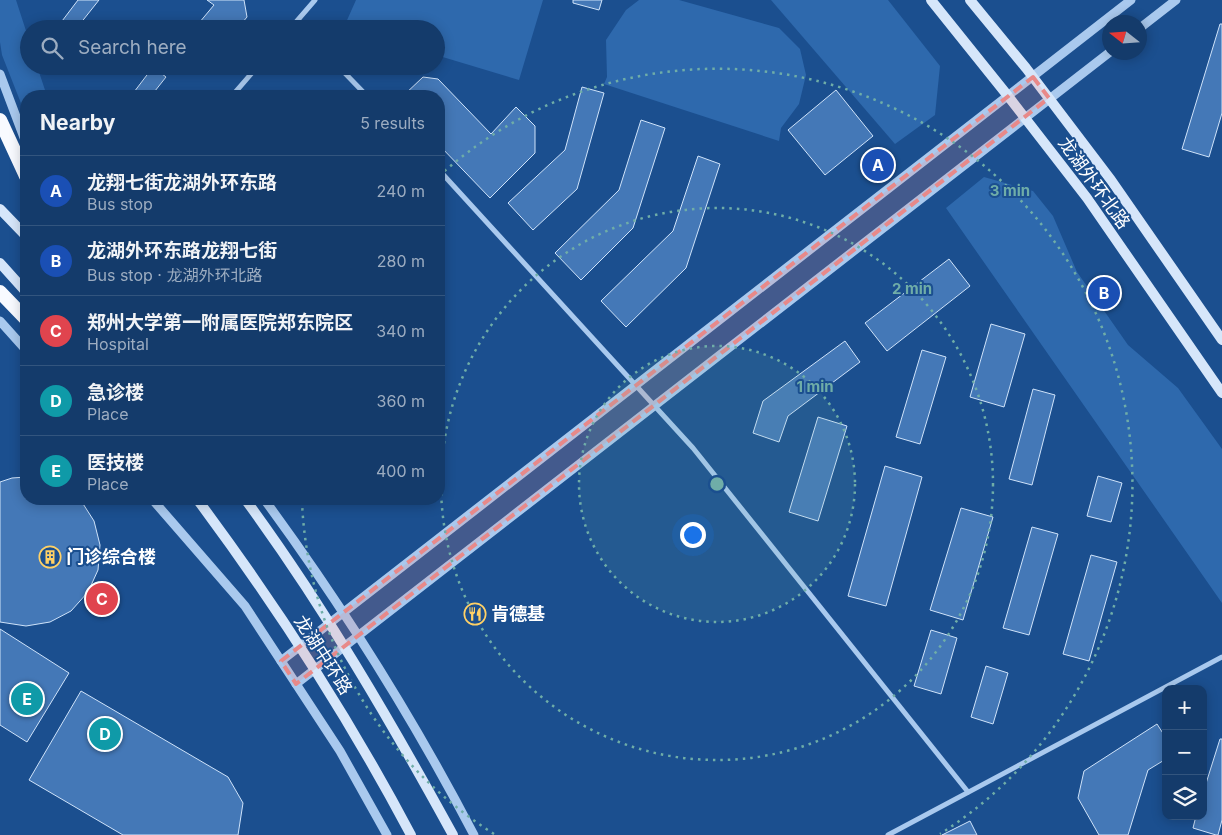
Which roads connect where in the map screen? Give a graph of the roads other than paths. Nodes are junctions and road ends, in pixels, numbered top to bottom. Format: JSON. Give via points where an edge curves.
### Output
{"nodes":[{"id":1,"x":315,"y":0,"type":"edge"},
{"id":2,"x":931,"y":0,"type":"edge"},
{"id":3,"x":970,"y":0,"type":"edge"},
{"id":4,"x":1131,"y":0,"type":"edge"},
{"id":5,"x":1176,"y":0,"type":"edge"},
{"id":6,"x":298,"y":20,"type":"edge"},
{"id":7,"x":1147,"y":23,"type":"edge"},
{"id":8,"x":1102,"y":58,"type":"edge"},
{"id":9,"x":0,"y":74,"type":"edge"},
{"id":10,"x":250,"y":75,"type":"edge"},
{"id":11,"x":347,"y":75,"type":"edge"},
{"id":12,"x":1033,"y":77,"type":"junction"},
{"id":13,"x":237,"y":90,"type":"edge"},
{"id":14,"x":361,"y":90,"type":"edge"},
{"id":15,"x":1008,"y":96,"type":"junction"},
{"id":16,"x":1049,"y":98,"type":"junction"},
{"id":17,"x":1025,"y":117,"type":"junction"},
{"id":18,"x":0,"y":120,"type":"edge"},
{"id":19,"x":20,"y":127,"type":"edge"},
{"id":20,"x":20,"y":163,"type":"edge"},
{"id":21,"x":445,"y":177,"type":"edge"},
{"id":22,"x":0,"y":209,"type":"edge"},
{"id":23,"x":20,"y":230,"type":"edge"},
{"id":24,"x":0,"y":263,"type":"edge"},
{"id":25,"x":20,"y":285,"type":"edge"},
{"id":26,"x":0,"y":292,"type":"edge"},
{"id":27,"x":20,"y":313,"type":"edge"},
{"id":28,"x":0,"y":321,"type":"edge"},
{"id":29,"x":1222,"y":340,"type":"edge"},
{"id":30,"x":19,"y":342,"type":"edge"},
{"id":31,"x":636,"y":385,"type":"junction"},
{"id":32,"x":1222,"y":393,"type":"edge"},
{"id":33,"x":654,"y":406,"type":"junction"},
{"id":34,"x":157,"y":505,"type":"edge"},
{"id":35,"x":198,"y":505,"type":"edge"},
{"id":36,"x":201,"y":505,"type":"edge"},
{"id":37,"x":249,"y":505,"type":"edge"},
{"id":38,"x":268,"y":505,"type":"edge"},
{"id":39,"x":213,"y":521,"type":"junction"},
{"id":40,"x":343,"y":613,"type":"junction"},
{"id":41,"x":358,"y":636,"type":"junction"},
{"id":42,"x":1222,"y":657,"type":"edge"},
{"id":43,"x":281,"y":661,"type":"junction"},
{"id":44,"x":296,"y":684,"type":"junction"},
{"id":45,"x":968,"y":792,"type":"junction"},
{"id":46,"x":387,"y":835,"type":"edge"},
{"id":47,"x":411,"y":835,"type":"edge"},
{"id":48,"x":453,"y":835,"type":"edge"},
{"id":49,"x":474,"y":835,"type":"edge"},
{"id":50,"x":888,"y":835,"type":"edge"}],
"edges":[{"from":1,"to":6,"type":"street"},
{"from":2,"to":15,"type":"main road","name":"龙湖外环北路"},
{"from":3,"to":12,"type":"main road","name":"龙湖外环北路"},
{"from":4,"to":12,"type":"street"},
{"from":5,"to":7,"type":"street"},
{"from":8,"to":16,"type":"street"},
{"from":9,"to":19,"type":"street"},
{"from":10,"to":13,"type":"street"},
{"from":11,"to":14,"type":"street"},
{"from":12,"to":15,"type":"street"},
{"from":12,"to":16,"type":"main road","name":"龙湖外环北路"},
{"from":15,"to":17,"type":"main road","name":"龙湖外环北路"},
{"from":15,"to":31,"type":"street"},
{"from":16,"to":17,"type":"street"},
{"from":16,"to":29,"type":"main road","name":"龙湖外环北路","via":[[1111,180]]},
{"from":17,"to":32,"type":"main road","name":"龙湖外环北路","via":[[1087,198]]},
{"from":17,"to":33,"type":"street"},
{"from":18,"to":20,"type":"highway"},
{"from":21,"to":31,"type":"street"},
{"from":22,"to":23,"type":"main road"},
{"from":24,"to":25,"type":"main road"},
{"from":26,"to":27,"type":"highway"},
{"from":28,"to":30,"type":"street"},
{"from":31,"to":33,"type":"street"},
{"from":31,"to":40,"type":"street"},
{"from":33,"to":41,"type":"street"},
{"from":33,"to":45,"type":"street","via":[[694,448]]},
{"from":34,"to":43,"type":"street","via":[[245,606]]},
{"from":35,"to":39,"type":"highway","bridge":true},
{"from":36,"to":39,"type":"main road","name":"龙湖中环路","bridge":true},
{"from":37,"to":48,"type":"main road","name":"龙湖中环路","bridge":true,"via":[[330,625]]},
{"from":38,"to":40,"type":"street"},
{"from":39,"to":47,"type":"main road","name":"龙湖中环路","bridge":true,"via":[[333,699]]},
{"from":40,"to":41,"type":"street"},
{"from":40,"to":43,"type":"street"},
{"from":41,"to":44,"type":"street"},
{"from":41,"to":49,"type":"street","via":[[443,774]]},
{"from":42,"to":45,"type":"street"},
{"from":43,"to":44,"type":"street"},
{"from":44,"to":46,"type":"street","via":[[340,751]]},
{"from":45,"to":50,"type":"street"}]}
